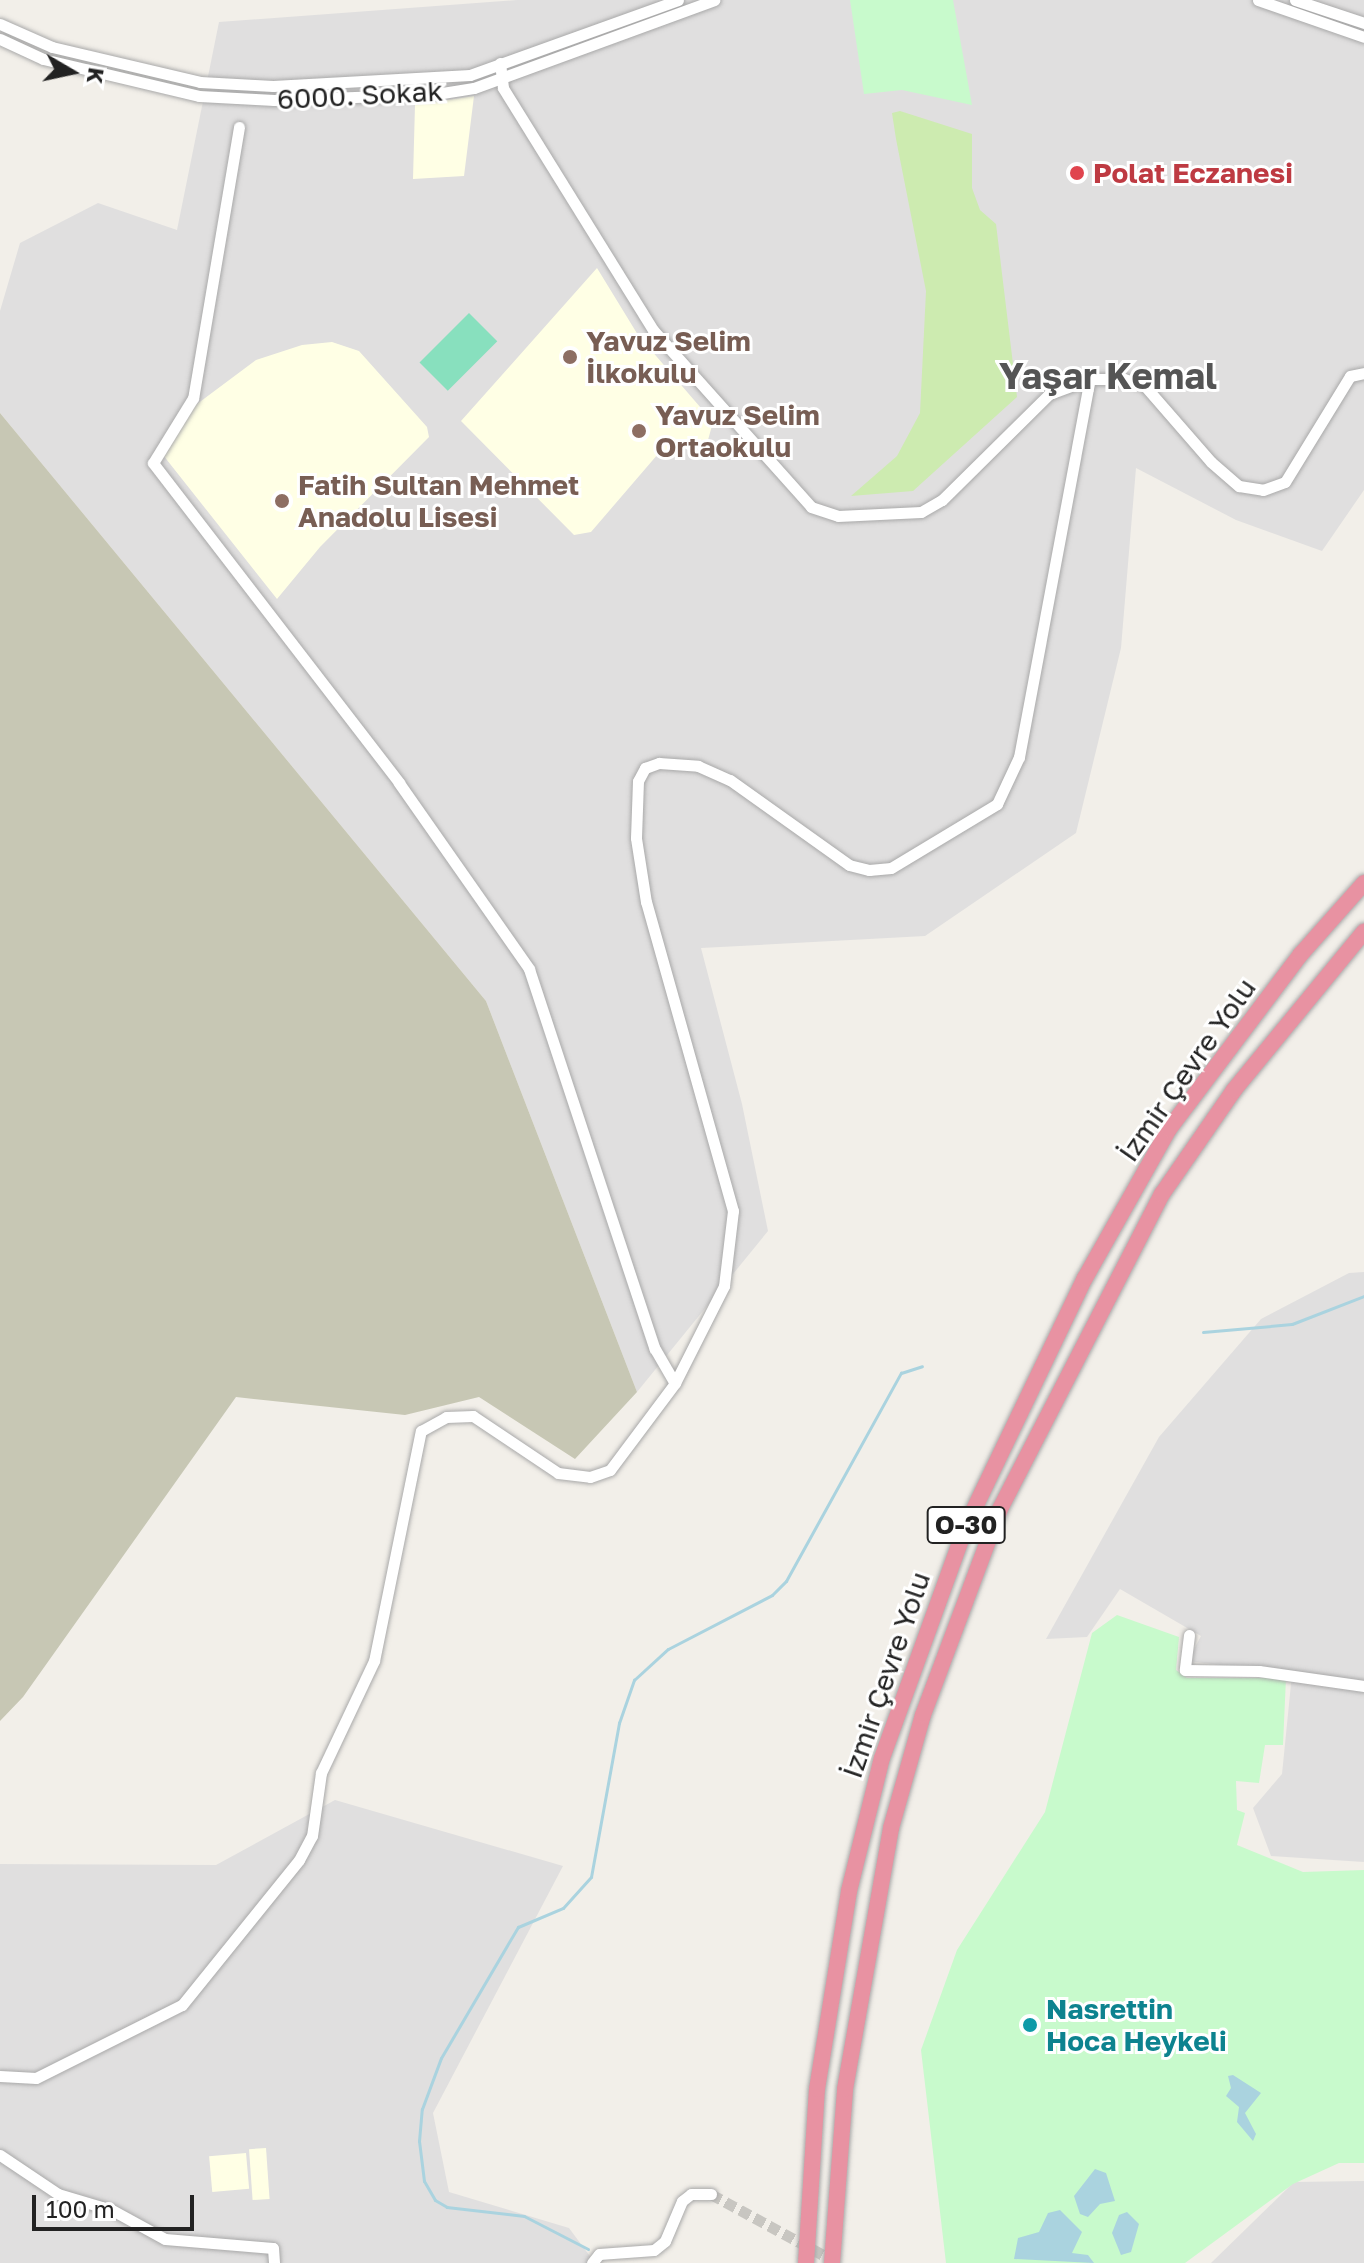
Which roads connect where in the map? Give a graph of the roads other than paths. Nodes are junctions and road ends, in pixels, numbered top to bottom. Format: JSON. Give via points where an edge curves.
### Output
{"nodes":[{"id":1,"x":678,"y":0,"type":"edge"},
{"id":2,"x":714,"y":0,"type":"edge"},
{"id":3,"x":1258,"y":0,"type":"edge"},
{"id":4,"x":1295,"y":0,"type":"edge"},
{"id":5,"x":1364,"y":23,"type":"edge"},
{"id":6,"x":0,"y":24,"type":"edge"},
{"id":7,"x":1364,"y":37,"type":"edge"},
{"id":8,"x":0,"y":39,"type":"edge"},
{"id":9,"x":500,"y":63,"type":"junction"},
{"id":10,"x":502,"y":77,"type":"junction"},
{"id":11,"x":239,"y":127,"type":"dead end"},
{"id":12,"x":1364,"y":373,"type":"edge"},
{"id":13,"x":1090,"y":379,"type":"junction"},
{"id":14,"x":1364,"y":883,"type":"edge"},
{"id":15,"x":1364,"y":932,"type":"edge"},
{"id":16,"x":675,"y":1383,"type":"junction"},
{"id":17,"x":1189,"y":1635,"type":"dead end"},
{"id":18,"x":1364,"y":1686,"type":"edge"},
{"id":19,"x":0,"y":2076,"type":"edge"},
{"id":20,"x":0,"y":2155,"type":"edge"},
{"id":21,"x":711,"y":2194,"type":"dead end"},
{"id":22,"x":274,"y":2263,"type":"edge"},
{"id":23,"x":592,"y":2263,"type":"edge"},
{"id":24,"x":806,"y":2263,"type":"edge"},
{"id":25,"x":832,"y":2263,"type":"edge"}],
"edges":[{"from":1,"to":9,"type":"street","name":"6000. Sokak"},
{"from":2,"to":10,"type":"street","name":"6000. Sokak"},
{"from":3,"to":7,"type":"street"},
{"from":4,"to":5,"type":"street"},
{"from":6,"to":9,"type":"street","name":"6000. Sokak","via":[[52,47],[200,82],[273,86],[435,80]]},
{"from":8,"to":10,"type":"street","name":"6000. Sokak","via":[[43,59],[199,96],[274,100],[436,94]]},
{"from":9,"to":10,"type":"street"},
{"from":10,"to":13,"type":"street","via":[[503,88],[653,330],[811,507],[838,516],[921,512],[942,500],[1049,394]]},
{"from":11,"to":16,"type":"street","via":[[193,398],[153,463],[399,783],[529,969],[655,1349]]},
{"from":12,"to":13,"type":"street","via":[[1350,376],[1285,482],[1263,490],[1239,486],[1211,462],[1144,385]]},
{"from":13,"to":16,"type":"street","via":[[1019,757],[997,804],[891,868],[869,870],[849,865],[730,780],[698,766],[659,763],[645,768],[638,781],[636,838],[646,902],[733,1211],[724,1286]]},
{"from":14,"to":24,"type":"highway","name":"İzmir Çevre Yolu","number":"O-30","via":[[1301,954],[1169,1129],[1085,1278],[966,1526],[882,1758],[849,1891],[817,2089]]},
{"from":15,"to":25,"type":"highway","name":"İzmir Çevre Yolu","number":"O-30","via":[[1234,1090],[1162,1194],[1000,1509],[923,1715],[891,1828],[845,2089]]},
{"from":16,"to":19,"type":"street","via":[[610,1470],[590,1477],[558,1473],[473,1416],[446,1417],[421,1431],[374,1661],[321,1773],[312,1836],[299,1860],[182,2005],[125,2038],[36,2078]]},
{"from":17,"to":18,"type":"street","via":[[1185,1670],[1259,1671]]},
{"from":20,"to":22,"type":"street","via":[[58,2194],[112,2210],[165,2239],[273,2248]]},
{"from":21,"to":23,"type":"street","via":[[691,2194],[682,2201],[665,2241],[654,2250],[599,2254]]}]}
